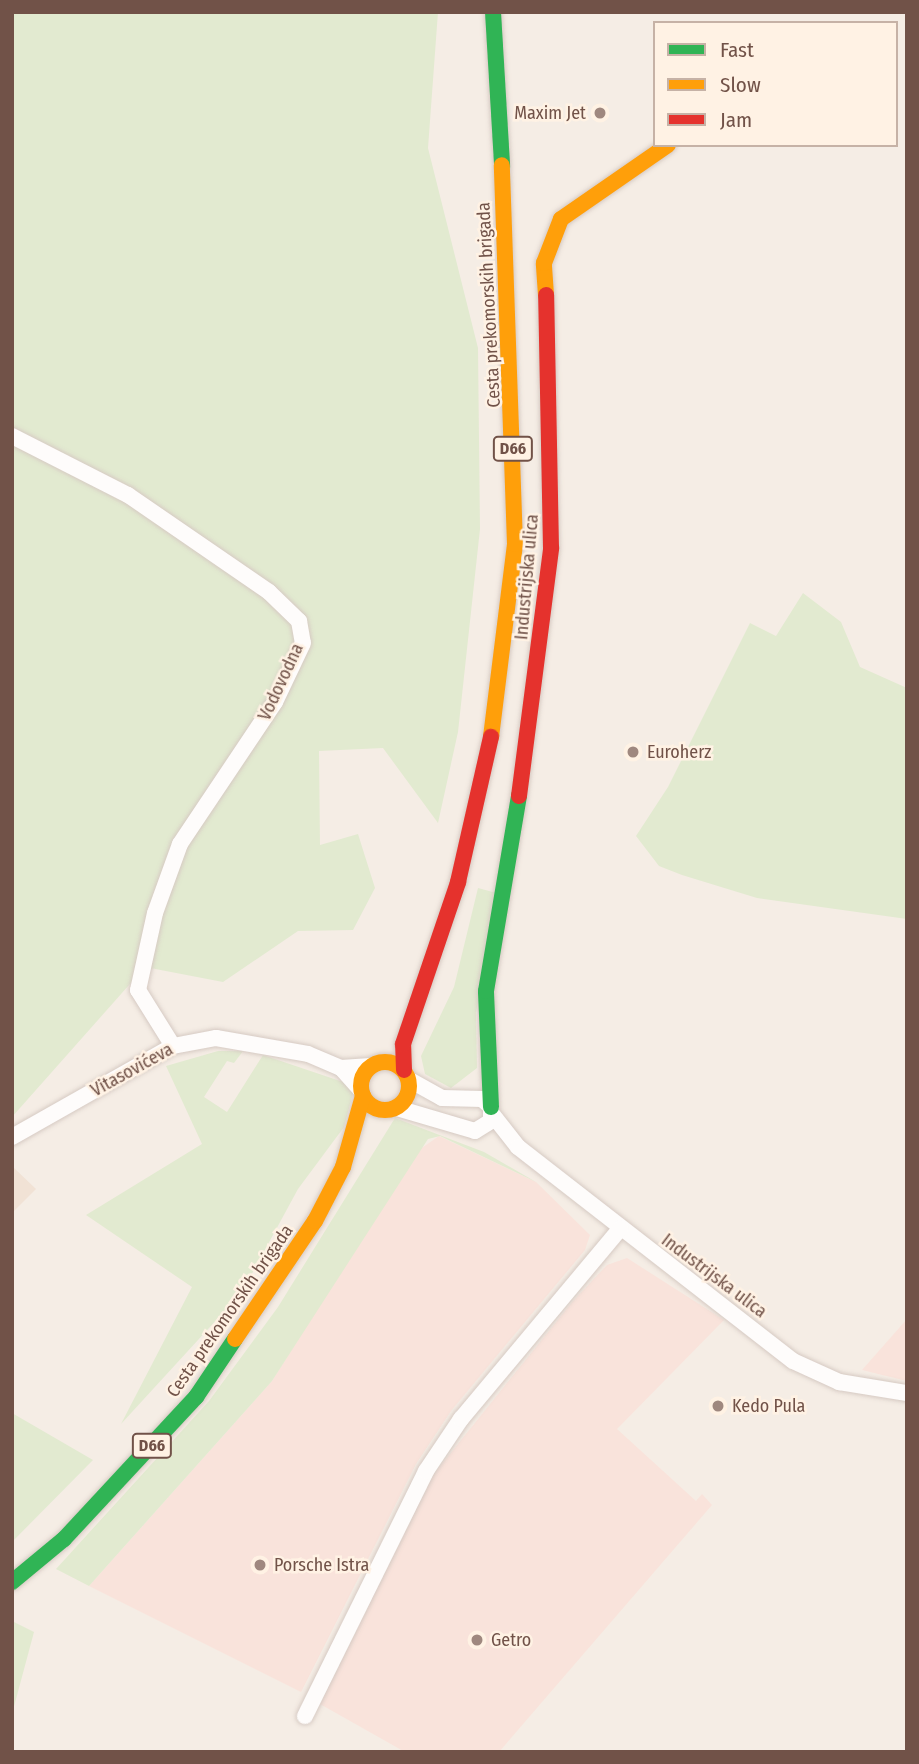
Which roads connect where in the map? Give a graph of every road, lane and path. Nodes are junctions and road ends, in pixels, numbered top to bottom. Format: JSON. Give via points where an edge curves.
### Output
{"nodes":[{"id":1,"x":494,"y":12,"type":"edge"},
{"id":2,"x":665,"y":147,"type":"edge"},
{"id":3,"x":12,"y":436,"type":"edge"},
{"id":4,"x":402,"y":1044,"type":"junction"},
{"id":5,"x":173,"y":1046,"type":"junction"},
{"id":6,"x":375,"y":1064,"type":"junction"},
{"id":7,"x":341,"y":1068,"type":"junction"},
{"id":8,"x":486,"y":1068,"type":"junction"},
{"id":9,"x":407,"y":1075,"type":"junction"},
{"id":10,"x":362,"y":1093,"type":"junction"},
{"id":11,"x":472,"y":1098,"type":"junction"},
{"id":12,"x":393,"y":1109,"type":"junction"},
{"id":13,"x":492,"y":1110,"type":"junction"},
{"id":14,"x":475,"y":1131,"type":"junction"},
{"id":15,"x":12,"y":1137,"type":"edge"},
{"id":16,"x":518,"y":1147,"type":"junction"},
{"id":17,"x":344,"y":1167,"type":"junction"},
{"id":18,"x":620,"y":1229,"type":"junction"},
{"id":19,"x":907,"y":1393,"type":"edge"},
{"id":20,"x":12,"y":1582,"type":"edge"},
{"id":21,"x":304,"y":1716,"type":"dead end"}],
"edges":[{"from":1,"to":4,"type":"main road","name":"Cesta prekomorskih brigada","number":"D66","via":[[511,321],[513,571],[488,757],[458,882]]},
{"from":2,"to":8,"type":"main road","name":"Industrijska ulica","via":[[561,219],[544,263],[554,467],[551,548],[507,892],[486,991]]},
{"from":3,"to":5,"type":"street","name":"Vodovodna","via":[[128,495],[269,592],[299,621],[303,643],[280,692],[180,844],[155,913],[138,990]]},
{"from":4,"to":6,"type":"main road","number":"D66"},
{"from":4,"to":9,"type":"main road","name":"Cesta prekomorskih brigada","number":"D66"},
{"from":5,"to":7,"type":"street","name":"Vitasovićeva","via":[[216,1038],[259,1041]]},
{"from":5,"to":15,"type":"street","name":"Vitasovićeva"},
{"from":6,"to":7,"type":"street","name":"Vitasovićeva"},
{"from":6,"to":9,"type":"main road"},
{"from":6,"to":10,"type":"main road","number":"D66"},
{"from":7,"to":10,"type":"street","name":"Vitasovićeva"},
{"from":8,"to":11,"type":"street","name":"Industrijska ulica"},
{"from":8,"to":13,"type":"main road","name":"Industrijska ulica"},
{"from":9,"to":11,"type":"street","via":[[442,1098]]},
{"from":9,"to":12,"type":"main road","number":"D66","via":[[408,1096]]},
{"from":10,"to":12,"type":"main road","via":[[374,1108]]},
{"from":10,"to":17,"type":"main road","name":"Cesta prekomorskih brigada","number":"D66"},
{"from":11,"to":13,"type":"street"},
{"from":12,"to":14,"type":"street","name":"Industrijska ulica"},
{"from":12,"to":17,"type":"main road","name":"Cesta prekomorskih brigada","number":"D66"},
{"from":13,"to":14,"type":"street","via":[[487,1128]]},
{"from":13,"to":16,"type":"street","name":"Industrijska ulica"},
{"from":14,"to":16,"type":"street","name":"Industrijska ulica"},
{"from":16,"to":18,"type":"street","name":"Industrijska ulica"},
{"from":17,"to":20,"type":"main road","name":"Cesta prekomorskih brigada","number":"D66","via":[[271,1291],[196,1397],[73,1530]]},
{"from":18,"to":19,"type":"street","name":"Industrijska ulica","via":[[793,1361],[839,1382]]},
{"from":18,"to":21,"type":"street","via":[[461,1419],[426,1471]]}]}
